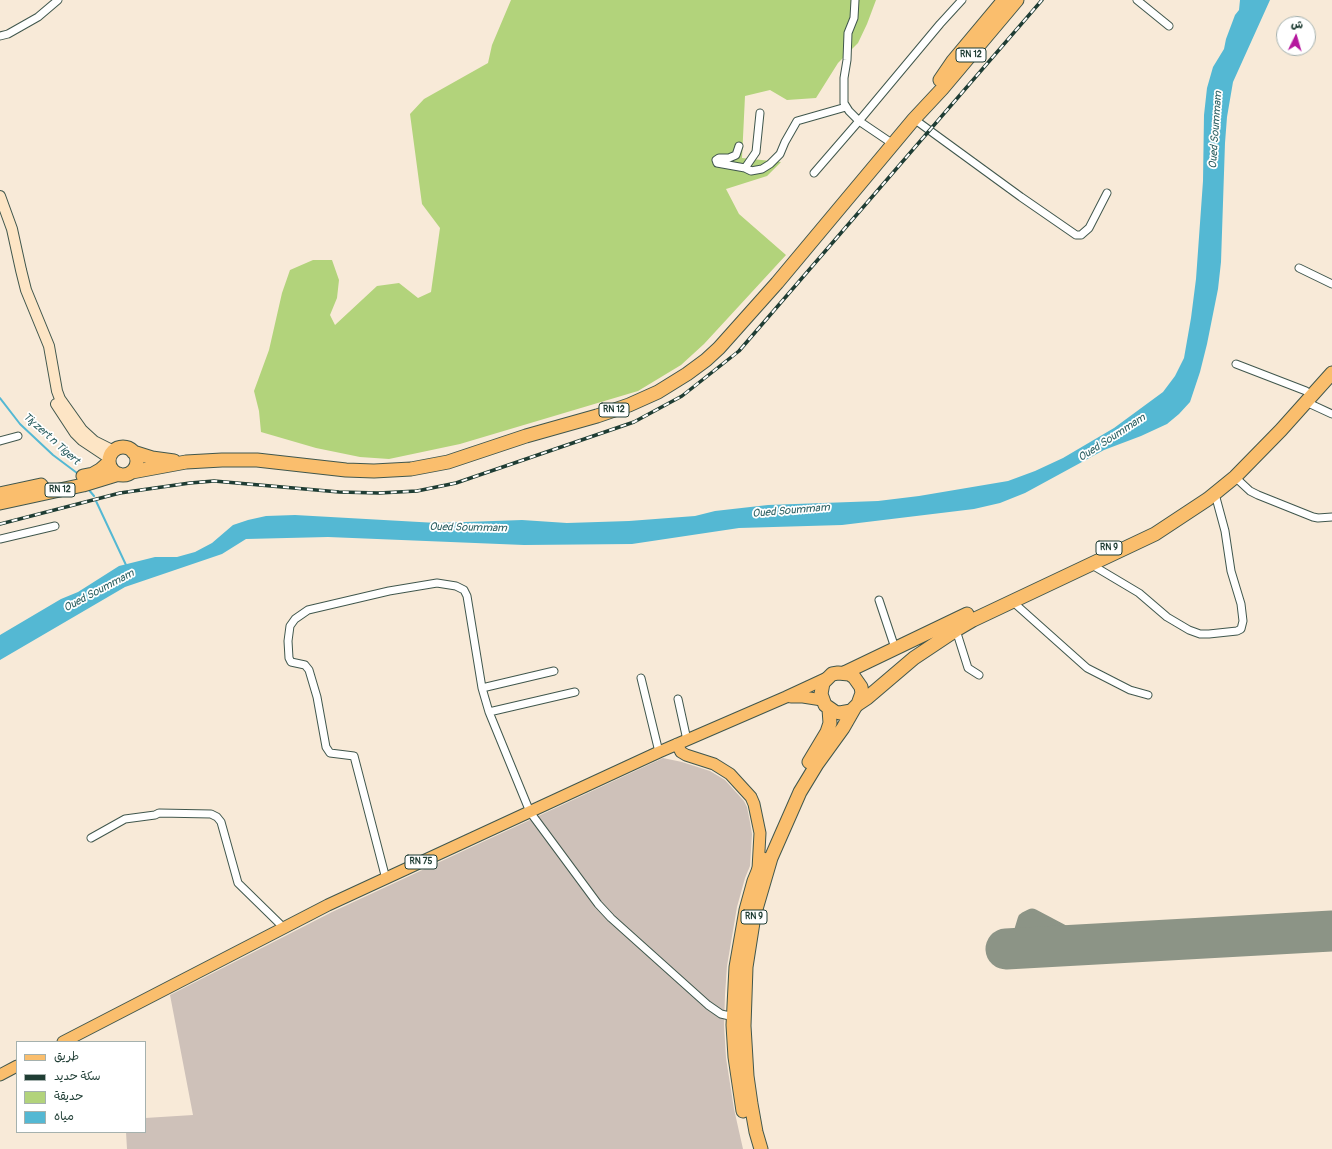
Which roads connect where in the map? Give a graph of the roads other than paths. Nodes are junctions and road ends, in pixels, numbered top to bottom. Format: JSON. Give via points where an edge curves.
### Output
{"nodes":[{"id":1,"x":58,"y":0,"type":"edge"},
{"id":2,"x":855,"y":0,"type":"edge"},
{"id":3,"x":962,"y":0,"type":"edge"},
{"id":4,"x":1004,"y":0,"type":"edge"},
{"id":5,"x":1017,"y":0,"type":"edge"},
{"id":6,"x":1137,"y":0,"type":"edge"},
{"id":7,"x":1169,"y":26,"type":"dead end"},
{"id":8,"x":0,"y":36,"type":"edge"},
{"id":9,"x":846,"y":107,"type":"junction"},
{"id":10,"x":923,"y":109,"type":"junction"},
{"id":11,"x":760,"y":114,"type":"dead end"},
{"id":12,"x":914,"y":119,"type":"junction"},
{"id":13,"x":859,"y":121,"type":"junction"},
{"id":14,"x":893,"y":144,"type":"junction"},
{"id":15,"x":739,"y":146,"type":"dead end"},
{"id":16,"x":745,"y":168,"type":"junction"},
{"id":17,"x":814,"y":172,"type":"dead end"},
{"id":18,"x":1107,"y":193,"type":"dead end"},
{"id":19,"x":0,"y":196,"type":"edge"},
{"id":20,"x":0,"y":213,"type":"edge"},
{"id":21,"x":1299,"y":268,"type":"dead end"},
{"id":22,"x":1332,"y":284,"type":"edge"},
{"id":23,"x":1332,"y":362,"type":"edge"},
{"id":24,"x":1236,"y":364,"type":"dead end"},
{"id":25,"x":1332,"y":373,"type":"edge"},
{"id":26,"x":1306,"y":397,"type":"junction"},
{"id":27,"x":1332,"y":414,"type":"edge"},
{"id":28,"x":18,"y":436,"type":"dead end"},
{"id":29,"x":0,"y":440,"type":"edge"},
{"id":30,"x":133,"y":452,"type":"junction"},
{"id":31,"x":111,"y":457,"type":"junction"},
{"id":32,"x":186,"y":462,"type":"junction"},
{"id":33,"x":132,"y":472,"type":"junction"},
{"id":34,"x":118,"y":474,"type":"junction"},
{"id":35,"x":1235,"y":477,"type":"junction"},
{"id":36,"x":0,"y":494,"type":"edge"},
{"id":37,"x":1215,"y":494,"type":"junction"},
{"id":38,"x":0,"y":503,"type":"edge"},
{"id":39,"x":1332,"y":518,"type":"edge"},
{"id":40,"x":55,"y":526,"type":"dead end"},
{"id":41,"x":0,"y":539,"type":"edge"},
{"id":42,"x":1092,"y":565,"type":"junction"},
{"id":43,"x":879,"y":600,"type":"dead end"},
{"id":44,"x":1013,"y":602,"type":"junction"},
{"id":45,"x":956,"y":630,"type":"junction"},
{"id":46,"x":895,"y":648,"type":"junction"},
{"id":47,"x":554,"y":671,"type":"dead end"},
{"id":48,"x":844,"y":672,"type":"junction"},
{"id":49,"x":979,"y":675,"type":"dead end"},
{"id":50,"x":641,"y":678,"type":"dead end"},
{"id":51,"x":827,"y":678,"type":"junction"},
{"id":52,"x":482,"y":688,"type":"junction"},
{"id":53,"x":575,"y":692,"type":"dead end"},
{"id":54,"x":1148,"y":695,"type":"dead end"},
{"id":55,"x":786,"y":697,"type":"junction"},
{"id":56,"x":678,"y":699,"type":"dead end"},
{"id":57,"x":826,"y":705,"type":"junction"},
{"id":58,"x":857,"y":706,"type":"junction"},
{"id":59,"x":489,"y":712,"type":"junction"},
{"id":60,"x":682,"y":742,"type":"junction"},
{"id":61,"x":659,"y":752,"type":"junction"},
{"id":62,"x":530,"y":812,"type":"junction"},
{"id":63,"x":91,"y":838,"type":"dead end"},
{"id":64,"x":758,"y":871,"type":"junction"},
{"id":65,"x":386,"y":879,"type":"junction"},
{"id":66,"x":284,"y":928,"type":"junction"},
{"id":67,"x":734,"y":1017,"type":"junction"},
{"id":68,"x":65,"y":1041,"type":"edge"},
{"id":69,"x":16,"y":1067,"type":"edge"},
{"id":70,"x":0,"y":1075,"type":"edge"},
{"id":71,"x":753,"y":1149,"type":"edge"},
{"id":72,"x":761,"y":1149,"type":"edge"}],
"edges":[{"from":1,"to":8,"type":"street","via":[[38,17]]},
{"from":2,"to":9,"type":"street","via":[[854,18],[848,33],[844,78]]},
{"from":3,"to":13,"type":"street"},
{"from":4,"to":10,"type":"highway","number":"RN 12","via":[[954,61],[928,97]]},
{"from":5,"to":10,"type":"highway","number":"RN 12"},
{"from":6,"to":7,"type":"street"},
{"from":9,"to":13,"type":"street"},
{"from":9,"to":16,"type":"street","via":[[798,121],[775,160],[755,171]]},
{"from":10,"to":12,"type":"highway","number":"RN 12"},
{"from":11,"to":16,"type":"street","via":[[756,152]]},
{"from":12,"to":14,"type":"highway","number":"RN 12"},
{"from":12,"to":18,"type":"street","via":[[1076,235],[1090,228]]},
{"from":13,"to":14,"type":"street"},
{"from":13,"to":17,"type":"street"},
{"from":14,"to":32,"type":"highway","number":"RN 12","via":[[777,283],[718,348],[687,374],[647,397],[597,416],[448,462],[412,469],[351,470],[257,460]]},
{"from":15,"to":16,"type":"street","via":[[736,155],[717,159],[716,162]]},
{"from":19,"to":31,"type":"street","via":[[12,229],[26,290],[49,346],[60,400],[82,430]]},
{"from":20,"to":31,"type":"street","via":[[20,291],[40,340],[56,405],[82,440]]},
{"from":21,"to":22,"type":"street"},
{"from":23,"to":26,"type":"highway","number":"RN 9"},
{"from":24,"to":26,"type":"street"},
{"from":25,"to":26,"type":"highway","number":"RN 9"},
{"from":26,"to":27,"type":"street"},
{"from":26,"to":35,"type":"highway","number":"RN 9","via":[[1281,430]]},
{"from":26,"to":46,"type":"highway","number":"RN 9","via":[[1237,467],[1177,512],[1146,530]]},
{"from":28,"to":29,"type":"street"},
{"from":30,"to":31,"type":"highway","via":[[124,448]]},
{"from":30,"to":32,"type":"highway","number":"RN 12"},
{"from":30,"to":33,"type":"highway","via":[[136,462]]},
{"from":31,"to":34,"type":"highway","via":[[111,468]]},
{"from":31,"to":36,"type":"highway","number":"RN 12","via":[[93,474]]},
{"from":32,"to":33,"type":"highway","number":"RN 12"},
{"from":33,"to":34,"type":"highway","via":[[126,475]]},
{"from":34,"to":38,"type":"highway","number":"RN 12","via":[[83,485]]},
{"from":35,"to":37,"type":"highway","number":"RN 9"},
{"from":35,"to":39,"type":"street","via":[[1258,495],[1312,517]]},
{"from":37,"to":42,"type":"highway","number":"RN 9","via":[[1155,534]]},
{"from":37,"to":42,"type":"street","via":[[1225,531],[1231,571],[1241,604],[1241,629],[1208,634],[1189,630],[1167,617],[1139,593]]},
{"from":40,"to":41,"type":"street"},
{"from":42,"to":44,"type":"highway","number":"RN 9"},
{"from":43,"to":46,"type":"street"},
{"from":44,"to":45,"type":"highway","number":"RN 9"},
{"from":44,"to":54,"type":"street","via":[[1087,668],[1130,690]]},
{"from":45,"to":49,"type":"street","via":[[968,668]]},
{"from":45,"to":58,"type":"highway","number":"RN 9","via":[[914,658]]},
{"from":46,"to":48,"type":"highway","number":"RN 9"},
{"from":47,"to":52,"type":"street"},
{"from":48,"to":51,"type":"highway"},
{"from":48,"to":58,"type":"highway","via":[[854,677],[861,687],[862,693]]},
{"from":50,"to":61,"type":"street"},
{"from":51,"to":55,"type":"main road","number":"RN 75"},
{"from":51,"to":57,"type":"highway","via":[[821,688]]},
{"from":52,"to":59,"type":"street"},
{"from":52,"to":65,"type":"street","via":[[467,596],[464,590],[456,586],[436,583],[316,608],[295,619],[290,626],[289,658],[291,662],[305,665],[309,670],[317,697],[326,748],[330,753],[354,756]]},
{"from":53,"to":59,"type":"street"},
{"from":55,"to":57,"type":"main road","number":"RN 75","via":[[802,697]]},
{"from":55,"to":60,"type":"main road","number":"RN 75"},
{"from":56,"to":60,"type":"street"},
{"from":57,"to":58,"type":"highway","via":[[840,713],[846,713]]},
{"from":57,"to":64,"type":"highway","number":"RN 9","via":[[830,724],[827,732],[797,780]]},
{"from":58,"to":72,"type":"highway","number":"RN 9","via":[[800,792],[771,858],[754,916],[746,967],[744,1026],[747,1076]]},
{"from":59,"to":62,"type":"street"},
{"from":60,"to":61,"type":"main road","number":"RN 75"},
{"from":60,"to":64,"type":"main road","via":[[681,752],[714,764],[730,774],[751,797],[760,833]]},
{"from":61,"to":62,"type":"main road","number":"RN 75"},
{"from":62,"to":65,"type":"main road","number":"RN 75"},
{"from":62,"to":67,"type":"street","via":[[611,918],[708,1005],[720,1014]]},
{"from":63,"to":66,"type":"street","via":[[126,819],[159,813],[211,814],[221,822],[238,883]]},
{"from":64,"to":67,"type":"highway","number":"RN 9","via":[[740,941],[735,974]]},
{"from":65,"to":66,"type":"main road","number":"RN 75"},
{"from":66,"to":68,"type":"main road","number":"RN 75"},
{"from":67,"to":71,"type":"highway","number":"RN 9","via":[[735,1057],[742,1108]]},
{"from":69,"to":70,"type":"main road"}]}
